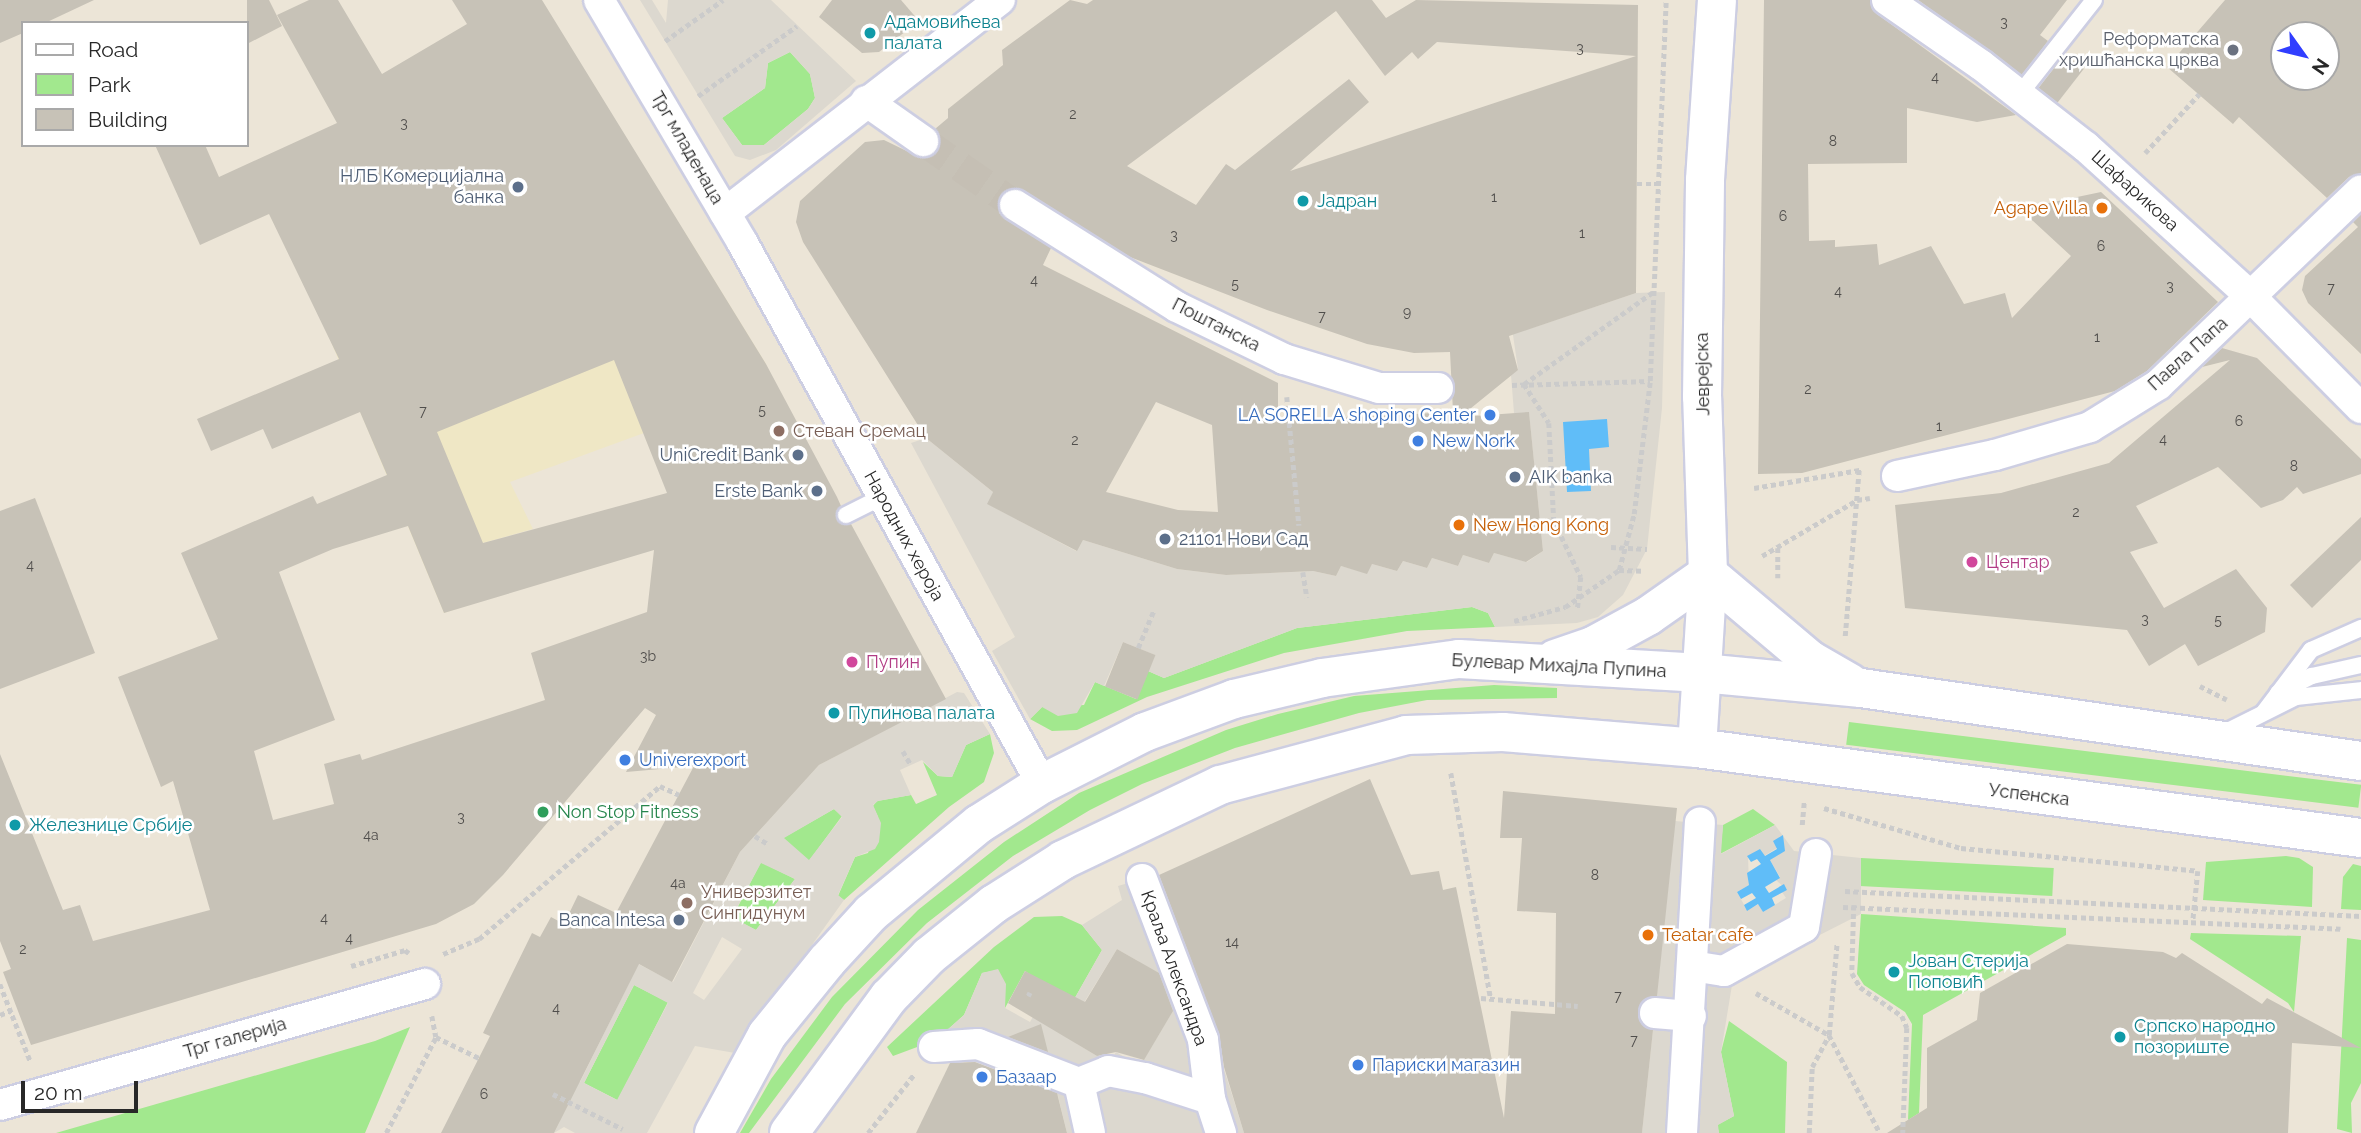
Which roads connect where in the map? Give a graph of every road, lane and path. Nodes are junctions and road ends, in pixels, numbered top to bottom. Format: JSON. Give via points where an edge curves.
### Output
{"nodes":[{"id":1,"x":599,"y":0,"type":"edge"},
{"id":2,"x":723,"y":0,"type":"edge"},
{"id":3,"x":1000,"y":0,"type":"edge"},
{"id":4,"x":1666,"y":0,"type":"edge"},
{"id":5,"x":1717,"y":0,"type":"edge"},
{"id":6,"x":1887,"y":0,"type":"edge"},
{"id":7,"x":2094,"y":0,"type":"edge"},
{"id":8,"x":797,"y":26,"type":"dead end"},
{"id":9,"x":665,"y":41,"type":"dead end"},
{"id":10,"x":2199,"y":94,"type":"dead end"},
{"id":11,"x":2019,"y":95,"type":"junction"},
{"id":12,"x":698,"y":96,"type":"dead end"},
{"id":13,"x":866,"y":101,"type":"junction"},
{"id":14,"x":923,"y":141,"type":"tunnel mouth"},
{"id":15,"x":2144,"y":155,"type":"dead end"},
{"id":16,"x":1637,"y":184,"type":"dead end"},
{"id":17,"x":1658,"y":184,"type":"junction"},
{"id":18,"x":2361,"y":190,"type":"edge"},
{"id":19,"x":1015,"y":205,"type":"tunnel mouth"},
{"id":20,"x":725,"y":214,"type":"junction"},
{"id":21,"x":1653,"y":292,"type":"junction"},
{"id":22,"x":2249,"y":295,"type":"junction"},
{"id":23,"x":1650,"y":381,"type":"junction"},
{"id":24,"x":1524,"y":384,"type":"junction"},
{"id":25,"x":1512,"y":385,"type":"dead end"},
{"id":26,"x":1438,"y":388,"type":"dead end"},
{"id":27,"x":2361,"y":408,"type":"edge"},
{"id":28,"x":1288,"y":413,"type":"dead end"},
{"id":29,"x":1859,"y":470,"type":"junction"},
{"id":30,"x":1883,"y":472,"type":"joint"},
{"id":31,"x":1754,"y":488,"type":"dead end"},
{"id":32,"x":882,"y":497,"type":"junction"},
{"id":33,"x":1857,"y":500,"type":"junction"},
{"id":34,"x":846,"y":515,"type":"dead end"},
{"id":35,"x":1299,"y":525,"type":"dead end"},
{"id":36,"x":1611,"y":547,"type":"dead end"},
{"id":37,"x":1624,"y":548,"type":"junction"},
{"id":38,"x":1778,"y":548,"type":"junction"},
{"id":39,"x":1647,"y":549,"type":"dead end"},
{"id":40,"x":1762,"y":556,"type":"dead end"},
{"id":41,"x":1303,"y":572,"type":"dead end"},
{"id":42,"x":1708,"y":574,"type":"junction"},
{"id":43,"x":1778,"y":578,"type":"dead end"},
{"id":44,"x":1307,"y":598,"type":"dead end"},
{"id":45,"x":1579,"y":598,"type":"junction"},
{"id":46,"x":1154,"y":610,"type":"dead end"},
{"id":47,"x":1578,"y":611,"type":"dead end"},
{"id":48,"x":1519,"y":619,"type":"dead end"},
{"id":49,"x":2361,"y":628,"type":"edge"},
{"id":50,"x":1845,"y":646,"type":"dead end"},
{"id":51,"x":1139,"y":648,"type":"dead end"},
{"id":52,"x":1541,"y":664,"type":"junction"},
{"id":53,"x":2361,"y":665,"type":"edge"},
{"id":54,"x":1702,"y":673,"type":"junction"},
{"id":55,"x":2200,"y":686,"type":"dead end"},
{"id":56,"x":1861,"y":688,"type":"junction"},
{"id":57,"x":2361,"y":690,"type":"edge"},
{"id":58,"x":2277,"y":694,"type":"junction"},
{"id":59,"x":2234,"y":704,"type":"dead end"},
{"id":60,"x":2260,"y":716,"type":"junction"},
{"id":61,"x":2204,"y":737,"type":"junction"},
{"id":62,"x":1697,"y":748,"type":"junction"},
{"id":63,"x":903,"y":751,"type":"dead end"},
{"id":64,"x":2361,"y":761,"type":"edge"},
{"id":65,"x":911,"y":765,"type":"dead end"},
{"id":66,"x":1451,"y":773,"type":"dead end"},
{"id":67,"x":1042,"y":784,"type":"junction"},
{"id":68,"x":679,"y":795,"type":"dead end"},
{"id":69,"x":1804,"y":796,"type":"dead end"},
{"id":70,"x":1824,"y":808,"type":"dead end"},
{"id":71,"x":1699,"y":823,"type":"dead end"},
{"id":72,"x":755,"y":836,"type":"dead end"},
{"id":73,"x":2361,"y":838,"type":"edge"},
{"id":74,"x":1809,"y":841,"type":"joint"},
{"id":75,"x":768,"y":844,"type":"dead end"},
{"id":76,"x":1142,"y":878,"type":"dead end"},
{"id":77,"x":1811,"y":889,"type":"junction"},
{"id":78,"x":1854,"y":905,"type":"junction"},
{"id":79,"x":1835,"y":909,"type":"dead end"},
{"id":80,"x":2195,"y":910,"type":"junction"},
{"id":81,"x":2361,"y":916,"type":"edge"},
{"id":82,"x":2193,"y":921,"type":"junction"},
{"id":83,"x":2341,"y":929,"type":"dead end"},
{"id":84,"x":1837,"y":942,"type":"dead end"},
{"id":85,"x":1692,"y":966,"type":"junction"},
{"id":86,"x":430,"y":971,"type":"joint"},
{"id":87,"x":1744,"y":986,"type":"dead end"},
{"id":88,"x":1481,"y":998,"type":"dead end"},
{"id":89,"x":1492,"y":999,"type":"junction"},
{"id":90,"x":1578,"y":1006,"type":"dead end"},
{"id":91,"x":10,"y":1011,"type":"dead end"},
{"id":92,"x":1656,"y":1013,"type":"dead end"},
{"id":93,"x":0,"y":1015,"type":"edge"},
{"id":94,"x":1691,"y":1016,"type":"junction"},
{"id":95,"x":1829,"y":1035,"type":"junction"},
{"id":96,"x":436,"y":1037,"type":"dead end"},
{"id":97,"x":934,"y":1047,"type":"joint"},
{"id":98,"x":1079,"y":1083,"type":"junction"},
{"id":99,"x":553,"y":1094,"type":"dead end"},
{"id":100,"x":1210,"y":1099,"type":"junction"},
{"id":101,"x":1,"y":1101,"type":"edge"},
{"id":102,"x":624,"y":1129,"type":"dead end"},
{"id":103,"x":386,"y":1133,"type":"edge"},
{"id":104,"x":714,"y":1133,"type":"edge"},
{"id":105,"x":789,"y":1133,"type":"edge"},
{"id":106,"x":868,"y":1133,"type":"edge"},
{"id":107,"x":1090,"y":1133,"type":"edge"},
{"id":108,"x":1221,"y":1133,"type":"edge"},
{"id":109,"x":1682,"y":1133,"type":"edge"},
{"id":110,"x":1809,"y":1133,"type":"edge"},
{"id":111,"x":1880,"y":1133,"type":"edge"},
{"id":112,"x":1903,"y":1133,"type":"edge"}],
"edges":[{"from":1,"to":20,"type":"street","name":"Трг младенаца"},
{"from":2,"to":9,"type":"path"},
{"from":3,"to":13,"type":"street","name":"Трг младенаца"},
{"from":4,"to":17,"type":"path"},
{"from":5,"to":42,"type":"main road","name":"Јеврејска","via":[[1702,312]]},
{"from":6,"to":11,"type":"street","name":"Шафарикова"},
{"from":7,"to":11,"type":"lane"},
{"from":8,"to":12,"type":"path"},
{"from":10,"to":15,"type":"path"},
{"from":11,"to":22,"type":"street","name":"Шафарикова","via":[[2086,147]]},
{"from":13,"to":14,"type":"street"},
{"from":13,"to":20,"type":"street","name":"Трг младенаца"},
{"from":16,"to":17,"type":"path"},
{"from":17,"to":21,"type":"path"},
{"from":18,"to":22,"type":"street","name":"Павла Папа"},
{"from":19,"to":26,"type":"street","name":"Поштанска","via":[[1177,307],[1284,359],[1380,388]]},
{"from":20,"to":32,"type":"street","name":"Народних хероја"},
{"from":21,"to":23,"type":"path"},
{"from":21,"to":24,"type":"path"},
{"from":22,"to":27,"type":"street","name":"Шафарикова"},
{"from":22,"to":30,"type":"street","name":"Павла Папа","via":[[2158,385],[2090,427],[1995,455]]},
{"from":23,"to":24,"type":"path"},
{"from":23,"to":37,"type":"path","via":[[1634,514]]},
{"from":24,"to":25,"type":"path"},
{"from":24,"to":45,"type":"path","via":[[1549,423],[1554,521],[1581,577]]},
{"from":28,"to":35,"type":"path"},
{"from":29,"to":30,"type":"path"},
{"from":29,"to":31,"type":"path"},
{"from":29,"to":33,"type":"path"},
{"from":32,"to":34,"type":"lane"},
{"from":32,"to":67,"type":"street","name":"Народних хероја"},
{"from":33,"to":38,"type":"path"},
{"from":33,"to":50,"type":"path"},
{"from":36,"to":37,"type":"path"},
{"from":37,"to":39,"type":"path"},
{"from":37,"to":45,"type":"path","via":[[1619,570]]},
{"from":38,"to":40,"type":"path"},
{"from":38,"to":43,"type":"path"},
{"from":41,"to":44,"type":"path"},
{"from":42,"to":52,"type":"main road","via":[[1648,616],[1592,646]]},
{"from":42,"to":54,"type":"main road","name":"Јеврејска"},
{"from":42,"to":56,"type":"main road","via":[[1810,660]]},
{"from":45,"to":47,"type":"path"},
{"from":45,"to":48,"type":"path"},
{"from":46,"to":51,"type":"path"},
{"from":49,"to":58,"type":"lane","via":[[2311,650]]},
{"from":52,"to":54,"type":"main road","name":"Булевар Михајла Пупина"},
{"from":52,"to":67,"type":"main road","name":"Булевар Михајла Пупина","via":[[1459,659],[1281,687],[1145,732]]},
{"from":53,"to":58,"type":"lane","via":[[2312,676]]},
{"from":54,"to":56,"type":"main road"},
{"from":54,"to":62,"type":"main road","name":"Јеврејска"},
{"from":55,"to":59,"type":"path"},
{"from":56,"to":61,"type":"main road"},
{"from":57,"to":60,"type":"lane","via":[[2296,697]]},
{"from":58,"to":60,"type":"lane"},
{"from":60,"to":61,"type":"lane","via":[[2240,728]]},
{"from":61,"to":64,"type":"main road"},
{"from":62,"to":73,"type":"main road","name":"Успенска"},
{"from":62,"to":105,"type":"main road","via":[[1537,733],[1437,733],[1360,744],[1220,785],[1063,860],[994,904],[929,956],[856,1038]]},
{"from":63,"to":65,"type":"path"},
{"from":66,"to":89,"type":"path"},
{"from":67,"to":104,"type":"main road","name":"Булевар Михајла Пупина","via":[[979,824],[871,913],[767,1035]]},
{"from":68,"to":86,"type":"path","via":[[660,786],[479,939]]},
{"from":69,"to":74,"type":"path"},
{"from":70,"to":80,"type":"path","via":[[1961,848],[2198,871]]},
{"from":71,"to":85,"type":"street"},
{"from":72,"to":75,"type":"path"},
{"from":74,"to":77,"type":"street"},
{"from":76,"to":100,"type":"street","name":"Краља Александра","via":[[1203,1040]]},
{"from":77,"to":80,"type":"path"},
{"from":77,"to":85,"type":"street","via":[[1804,927],[1724,971]]},
{"from":78,"to":79,"type":"path"},
{"from":78,"to":82,"type":"path"},
{"from":78,"to":112,"type":"path","via":[[1852,973],[1860,986],[1902,1016],[1908,1028]]},
{"from":80,"to":81,"type":"path"},
{"from":80,"to":82,"type":"path"},
{"from":82,"to":83,"type":"path"},
{"from":84,"to":95,"type":"path"},
{"from":85,"to":94,"type":"street"},
{"from":86,"to":101,"type":"street","name":"Трг галерија"},
{"from":87,"to":95,"type":"path"},
{"from":88,"to":89,"type":"path"},
{"from":89,"to":90,"type":"path"},
{"from":91,"to":93,"type":"path"},
{"from":92,"to":94,"type":"street"},
{"from":94,"to":109,"type":"street"},
{"from":95,"to":110,"type":"path","via":[[1812,1068]]},
{"from":95,"to":111,"type":"path"},
{"from":96,"to":103,"type":"path"},
{"from":97,"to":98,"type":"street","via":[[978,1044]]},
{"from":97,"to":106,"type":"path"},
{"from":98,"to":100,"type":"street","via":[[1108,1071]]},
{"from":98,"to":107,"type":"street"},
{"from":99,"to":102,"type":"path"},
{"from":100,"to":108,"type":"street","name":"Краља Александра"}]}
